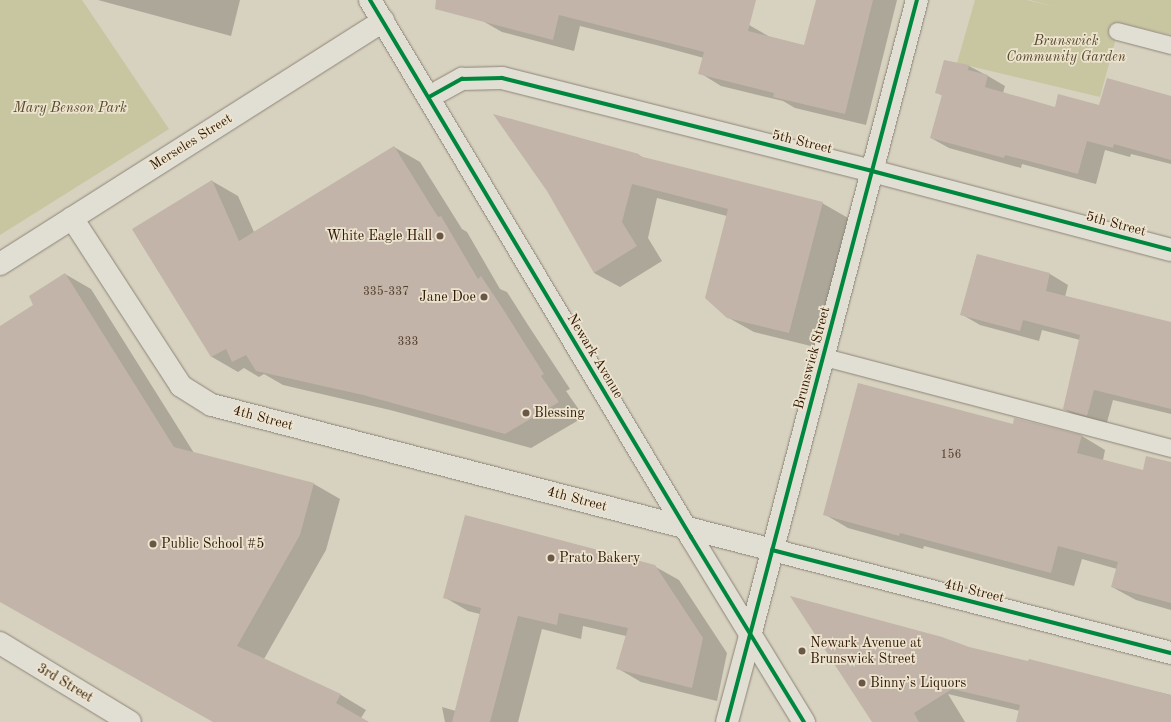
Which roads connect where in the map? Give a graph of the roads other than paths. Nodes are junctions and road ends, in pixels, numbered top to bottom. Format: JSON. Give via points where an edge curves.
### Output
{"nodes":[{"id":1,"x":370,"y":0,"type":"edge"},
{"id":2,"x":917,"y":0,"type":"edge"},
{"id":3,"x":383,"y":21,"type":"junction"},
{"id":4,"x":1117,"y":31,"type":"dead end"},
{"id":5,"x":1171,"y":45,"type":"edge"},
{"id":6,"x":429,"y":97,"type":"junction"},
{"id":7,"x":872,"y":171,"type":"junction"},
{"id":8,"x":72,"y":218,"type":"junction"},
{"id":9,"x":1171,"y":250,"type":"edge"},
{"id":10,"x":0,"y":264,"type":"edge"},
{"id":11,"x":824,"y":357,"type":"junction"},
{"id":12,"x":1171,"y":448,"type":"edge"},
{"id":13,"x":685,"y":527,"type":"junction"},
{"id":14,"x":772,"y":550,"type":"junction"},
{"id":15,"x":750,"y":636,"type":"junction"},
{"id":16,"x":0,"y":643,"type":"edge"},
{"id":17,"x":1171,"y":653,"type":"edge"},
{"id":18,"x":130,"y":722,"type":"edge"},
{"id":19,"x":727,"y":722,"type":"edge"},
{"id":20,"x":804,"y":722,"type":"edge"}],
"edges":[{"from":1,"to":3,"type":"street","name":"Newark Avenue"},
{"from":2,"to":7,"type":"street","name":"Brunswick Street"},
{"from":3,"to":6,"type":"street","name":"Newark Avenue"},
{"from":3,"to":8,"type":"street","name":"Merseles Street"},
{"from":4,"to":5,"type":"lane"},
{"from":6,"to":7,"type":"street","name":"5th Street","via":[[462,79],[502,78]]},
{"from":6,"to":13,"type":"street","name":"Newark Avenue"},
{"from":7,"to":9,"type":"street","name":"5th Street"},
{"from":7,"to":11,"type":"street","name":"Brunswick Street"},
{"from":8,"to":10,"type":"street","name":"Merseles Street"},
{"from":8,"to":13,"type":"street","name":"4th Street","via":[[181,386],[212,405]]},
{"from":11,"to":12,"type":"lane"},
{"from":11,"to":14,"type":"street","name":"Brunswick Street"},
{"from":13,"to":14,"type":"street","name":"4th Street"},
{"from":13,"to":15,"type":"street","name":"Newark Avenue"},
{"from":14,"to":15,"type":"street","name":"Brunswick Street"},
{"from":14,"to":17,"type":"street","name":"4th Street"},
{"from":15,"to":19,"type":"street","name":"Brunswick Street"},
{"from":15,"to":20,"type":"street","name":"Newark Avenue"},
{"from":16,"to":18,"type":"street","name":"3rd Street"}]}
